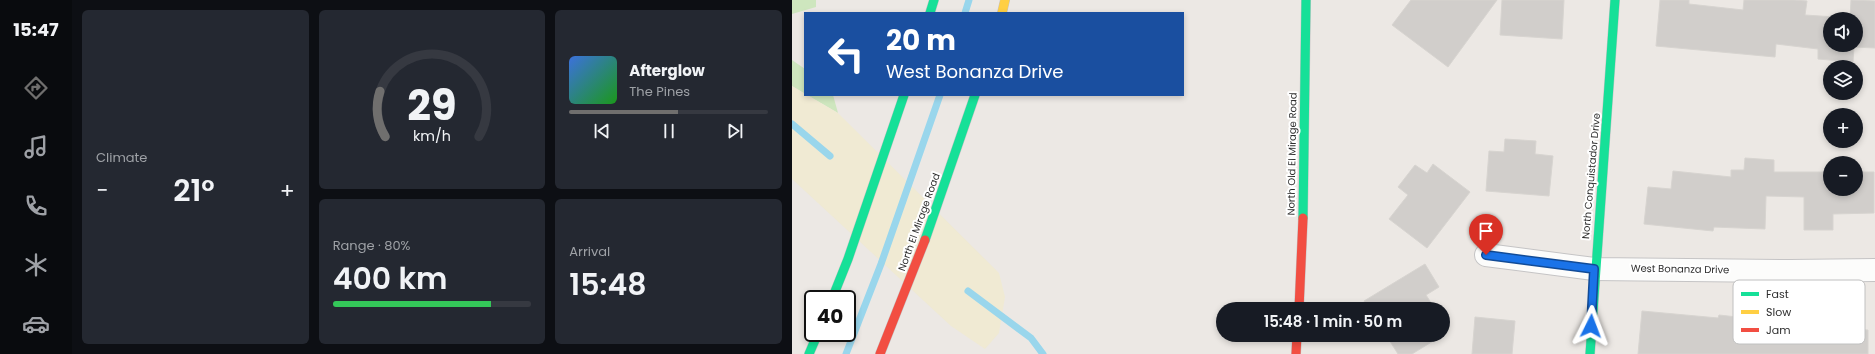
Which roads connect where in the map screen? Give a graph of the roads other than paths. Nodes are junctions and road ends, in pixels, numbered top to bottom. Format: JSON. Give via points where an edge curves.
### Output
{"nodes":[{"id":1,"x":934,"y":0,"type":"edge"},
{"id":2,"x":1005,"y":0,"type":"edge"},
{"id":3,"x":1306,"y":0,"type":"edge"},
{"id":4,"x":1615,"y":0,"type":"edge"},
{"id":5,"x":930,"y":12,"type":"edge"},
{"id":6,"x":1002,"y":12,"type":"edge"},
{"id":7,"x":904,"y":96,"type":"edge"},
{"id":8,"x":975,"y":96,"type":"edge"},
{"id":9,"x":1486,"y":255,"type":"dead end"},
{"id":10,"x":1594,"y":269,"type":"junction"},
{"id":11,"x":1875,"y":270,"type":"edge"},
{"id":12,"x":836,"y":290,"type":"edge"},
{"id":13,"x":1299,"y":302,"type":"edge"},
{"id":14,"x":814,"y":342,"type":"edge"},
{"id":15,"x":1297,"y":342,"type":"edge"},
{"id":16,"x":809,"y":354,"type":"edge"},
{"id":17,"x":880,"y":354,"type":"edge"},
{"id":18,"x":1296,"y":354,"type":"edge"},
{"id":19,"x":1590,"y":354,"type":"edge"}],
"edges":[{"from":1,"to":5,"type":"street"},
{"from":2,"to":6,"type":"street"},
{"from":3,"to":13,"type":"street","name":"North Old El Mirage Road"},
{"from":4,"to":10,"type":"street","name":"North Conquistador Drive"},
{"from":7,"to":12,"type":"street"},
{"from":8,"to":17,"type":"street","name":"North El Mirage Road","via":[[940,197]]},
{"from":9,"to":10,"type":"street","name":"West Bonanza Drive"},
{"from":10,"to":11,"type":"street","name":"West Bonanza Drive"},
{"from":10,"to":19,"type":"street","name":"North Conquistador Drive"},
{"from":14,"to":16,"type":"street"},
{"from":15,"to":18,"type":"street"}]}
